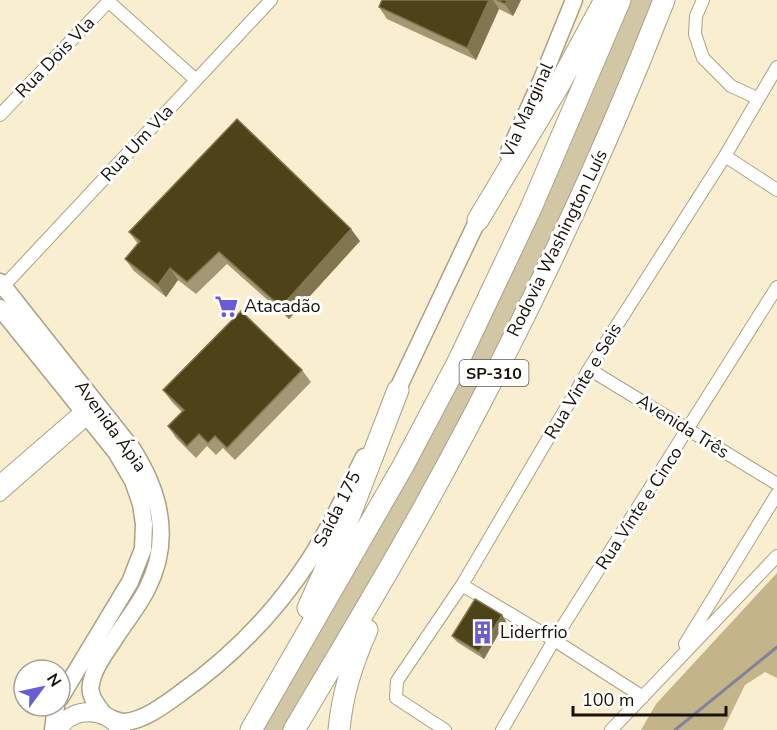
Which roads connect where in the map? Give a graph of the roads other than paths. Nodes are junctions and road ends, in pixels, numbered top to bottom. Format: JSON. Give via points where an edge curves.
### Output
{"nodes":[{"id":1,"x":271,"y":0,"type":"edge"},
{"id":2,"x":574,"y":0,"type":"edge"},
{"id":3,"x":605,"y":0,"type":"edge"},
{"id":4,"x":620,"y":0,"type":"edge"},
{"id":5,"x":664,"y":0,"type":"edge"},
{"id":6,"x":703,"y":0,"type":"edge"},
{"id":7,"x":109,"y":1,"type":"edge"},
{"id":8,"x":777,"y":67,"type":"edge"},
{"id":9,"x":196,"y":80,"type":"junction"},
{"id":10,"x":758,"y":98,"type":"junction"},
{"id":11,"x":0,"y":115,"type":"edge"},
{"id":12,"x":725,"y":156,"type":"junction"},
{"id":13,"x":777,"y":190,"type":"edge"},
{"id":14,"x":478,"y":220,"type":"junction"},
{"id":15,"x":1,"y":286,"type":"edge"},
{"id":16,"x":777,"y":287,"type":"edge"},
{"id":17,"x":0,"y":308,"type":"edge"},
{"id":18,"x":589,"y":369,"type":"junction"},
{"id":19,"x":398,"y":390,"type":"junction"},
{"id":20,"x":85,"y":414,"type":"junction"},
{"id":21,"x":689,"y":430,"type":"junction"},
{"id":22,"x":0,"y":481,"type":"edge"},
{"id":23,"x":777,"y":484,"type":"edge"},
{"id":24,"x":777,"y":494,"type":"edge"},
{"id":25,"x":0,"y":495,"type":"edge"},
{"id":26,"x":423,"y":510,"type":"junction"},
{"id":27,"x":777,"y":556,"type":"edge"},
{"id":28,"x":462,"y":585,"type":"junction"},
{"id":29,"x":555,"y":640,"type":"junction"},
{"id":30,"x":672,"y":665,"type":"junction"},
{"id":31,"x":72,"y":678,"type":"edge"},
{"id":32,"x":643,"y":696,"type":"junction"},
{"id":33,"x":270,"y":699,"type":"junction"},
{"id":34,"x":113,"y":722,"type":"edge"},
{"id":35,"x":57,"y":730,"type":"edge"},
{"id":36,"x":251,"y":730,"type":"edge"},
{"id":37,"x":294,"y":730,"type":"edge"},
{"id":38,"x":339,"y":730,"type":"edge"},
{"id":39,"x":445,"y":730,"type":"edge"},
{"id":40,"x":502,"y":730,"type":"edge"},
{"id":41,"x":611,"y":730,"type":"edge"}],
"edges":[{"from":1,"to":9,"type":"street","name":"Rua Um Vla"},
{"from":2,"to":14,"type":"street","name":"Via Marginal"},
{"from":3,"to":14,"type":"highway"},
{"from":4,"to":33,"type":"highway","name":"Rodovia Washington Luís","number":"SP-310","via":[[531,208],[458,362]]},
{"from":5,"to":26,"type":"highway","name":"Rodovia Washington Luís","number":"SP-310","via":[[571,217]]},
{"from":6,"to":10,"type":"street","via":[[696,16],[695,34],[703,57],[731,86]]},
{"from":7,"to":9,"type":"street"},
{"from":7,"to":11,"type":"street","name":"Rua Dois Vla"},
{"from":8,"to":10,"type":"street","name":"Rua Vinte e Seis"},
{"from":9,"to":15,"type":"street","name":"Rua Um Vla"},
{"from":10,"to":12,"type":"street","name":"Rua Vinte e Seis"},
{"from":12,"to":13,"type":"street"},
{"from":12,"to":18,"type":"street","name":"Rua Vinte e Seis"},
{"from":14,"to":19,"type":"street","name":"Saída 175"},
{"from":15,"to":34,"type":"street","name":"Avenida Ápia","via":[[133,450],[147,472],[162,520],[160,549],[147,590],[90,684],[92,696]]},
{"from":16,"to":21,"type":"street","name":"Rua Vinte e Cinco"},
{"from":17,"to":20,"type":"street","name":"Avenida Ápia"},
{"from":18,"to":21,"type":"street","name":"Avenida Três"},
{"from":18,"to":28,"type":"street","name":"Rua Vinte e Seis"},
{"from":19,"to":33,"type":"highway","via":[[349,517]]},
{"from":19,"to":34,"type":"street","name":"Saída 175","via":[[325,534],[279,602],[209,672],[160,708],[124,722]]},
{"from":20,"to":22,"type":"street"},
{"from":20,"to":25,"type":"street"},
{"from":20,"to":31,"type":"street","name":"Avenida Ápia","via":[[116,452],[133,481],[144,524],[143,549],[130,582]]},
{"from":21,"to":23,"type":"street","name":"Avenida Três"},
{"from":21,"to":29,"type":"street","name":"Rua Vinte e Cinco"},
{"from":24,"to":30,"type":"street"},
{"from":26,"to":37,"type":"highway","name":"Rodovia Washington Luís","number":"SP-310"},
{"from":26,"to":38,"type":"highway","via":[[357,652],[347,681]]},
{"from":27,"to":30,"type":"street"},
{"from":28,"to":29,"type":"street"},
{"from":28,"to":39,"type":"street","name":"Rua Vinte e Seis","via":[[397,681],[396,698]]},
{"from":29,"to":32,"type":"street"},
{"from":29,"to":40,"type":"street","name":"Rua Vinte e Cinco"},
{"from":30,"to":32,"type":"street"},
{"from":32,"to":41,"type":"street"},
{"from":33,"to":36,"type":"highway","name":"Rodovia Washington Luís","number":"SP-310"},
{"from":34,"to":35,"type":"main road","via":[[99,713],[85,712],[71,716]]}]}
